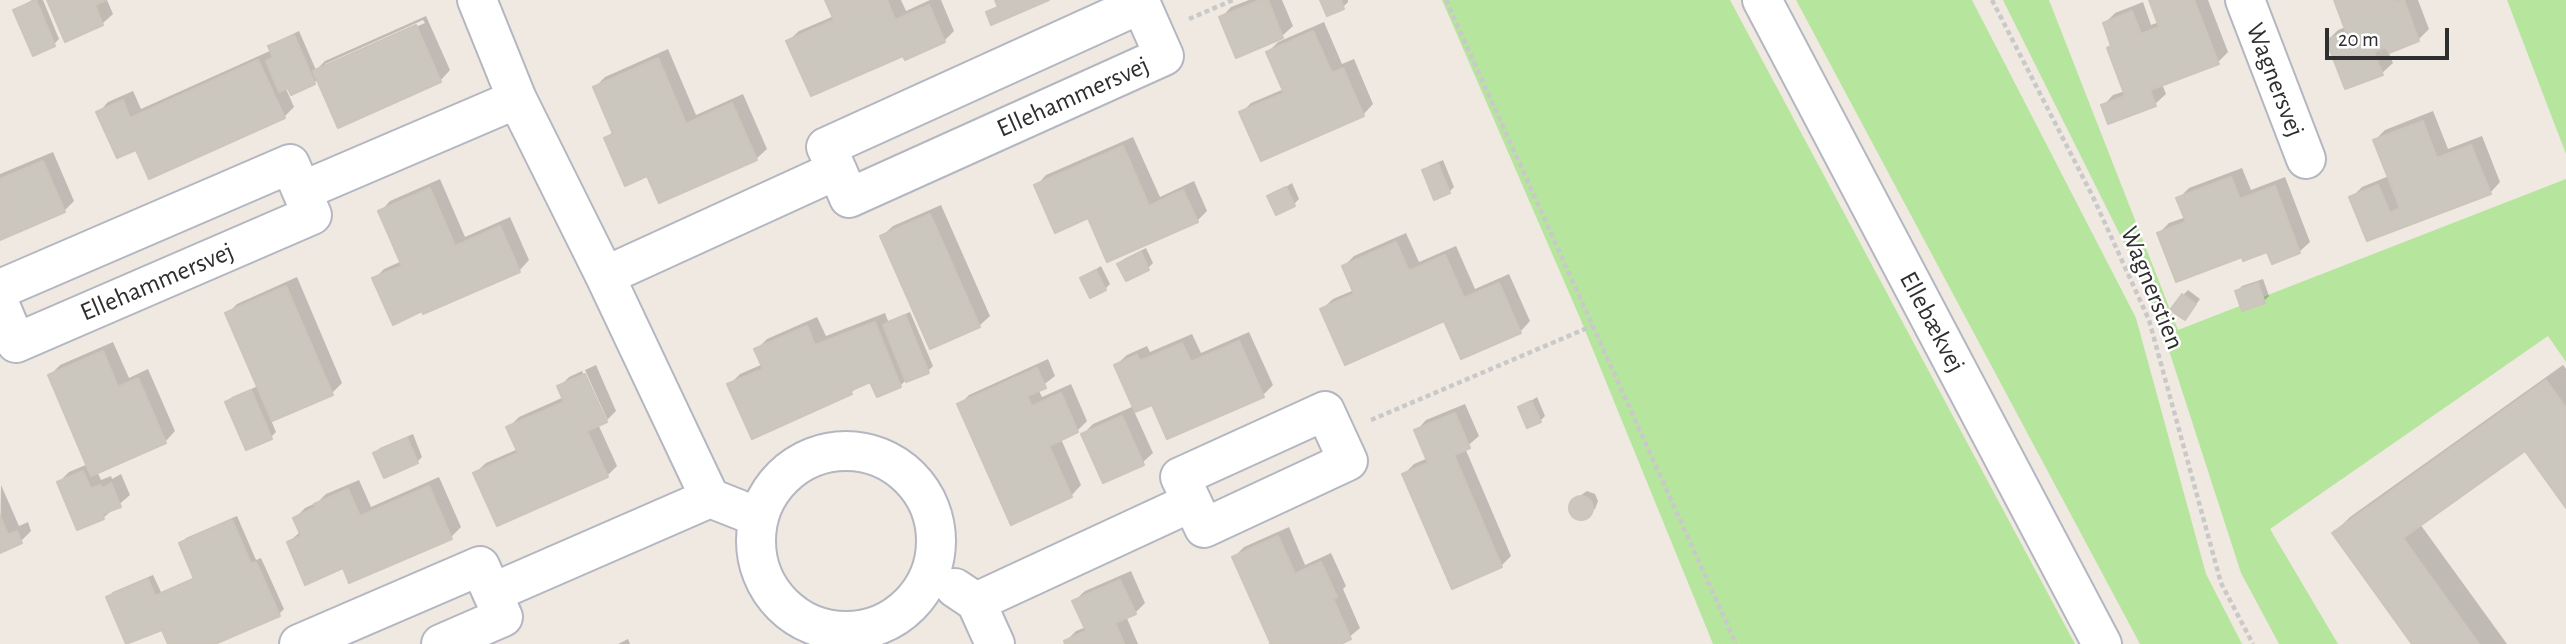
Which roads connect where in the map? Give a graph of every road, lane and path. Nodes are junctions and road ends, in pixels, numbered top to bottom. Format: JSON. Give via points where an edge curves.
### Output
{"nodes":[{"id":1,"x":477,"y":0,"type":"edge"},
{"id":2,"x":1446,"y":0,"type":"edge"},
{"id":3,"x":1762,"y":0,"type":"edge"},
{"id":4,"x":1992,"y":0,"type":"edge"},
{"id":5,"x":2245,"y":0,"type":"edge"},
{"id":6,"x":517,"y":99,"type":"junction"},
{"id":7,"x":2306,"y":159,"type":"dead end"},
{"id":8,"x":836,"y":170,"type":"junction"},
{"id":9,"x":302,"y":191,"type":"junction"},
{"id":10,"x":605,"y":276,"type":"junction"},
{"id":11,"x":0,"y":289,"type":"edge"},
{"id":12,"x":0,"y":306,"type":"edge"},
{"id":13,"x":1592,"y":326,"type":"junction"},
{"id":14,"x":1336,"y":435,"type":"junction"},
{"id":15,"x":710,"y":498,"type":"junction"},
{"id":16,"x":1192,"y":502,"type":"junction"},
{"id":17,"x":758,"y":517,"type":"junction"},
{"id":18,"x":932,"y":573,"type":"junction"},
{"id":19,"x":492,"y":593,"type":"junction"},
{"id":20,"x":975,"y":602,"type":"junction"},
{"id":21,"x":299,"y":644,"type":"edge"},
{"id":22,"x":441,"y":644,"type":"edge"},
{"id":23,"x":995,"y":644,"type":"edge"},
{"id":24,"x":1736,"y":644,"type":"edge"},
{"id":25,"x":2102,"y":644,"type":"edge"},
{"id":26,"x":2253,"y":644,"type":"edge"}],
"edges":[{"from":1,"to":6,"type":"street"},
{"from":2,"to":13,"type":"path"},
{"from":3,"to":25,"type":"street","name":"Ellebækvej"},
{"from":4,"to":26,"type":"path","name":"Wagnerstien","via":[[2093,197],[2149,320],[2221,583]]},
{"from":5,"to":7,"type":"street","name":"Wagnersvej"},
{"from":6,"to":9,"type":"street"},
{"from":6,"to":10,"type":"street"},
{"from":8,"to":8,"type":"street","name":"Ellehammersvej","via":[[826,147],[1141,4],[1164,55],[849,198]]},
{"from":8,"to":10,"type":"street"},
{"from":9,"to":11,"type":"street","name":"Ellehammersvej","via":[[290,163]]},
{"from":9,"to":12,"type":"street","name":"Ellehammersvej","via":[[312,215],[16,343]]},
{"from":10,"to":15,"type":"street"},
{"from":13,"to":14,"type":"path"},
{"from":13,"to":24,"type":"path"},
{"from":14,"to":16,"type":"street","via":[[1325,411],[1180,477]]},
{"from":14,"to":16,"type":"street","via":[[1348,461],[1204,528]]},
{"from":15,"to":17,"type":"street"},
{"from":15,"to":19,"type":"street"},
{"from":16,"to":20,"type":"street"},
{"from":17,"to":18,"type":"street","via":[[755,551],[765,584],[787,611],[817,628],[852,633],[885,624],[914,603]]},
{"from":17,"to":18,"type":"street","via":[[775,484],[803,461],[839,450],[875,454],[906,472],[929,502],[938,537]]},
{"from":18,"to":20,"type":"street"},
{"from":19,"to":21,"type":"street","via":[[480,566]]},
{"from":19,"to":22,"type":"street","via":[[503,617]]},
{"from":20,"to":23,"type":"street"}]}
